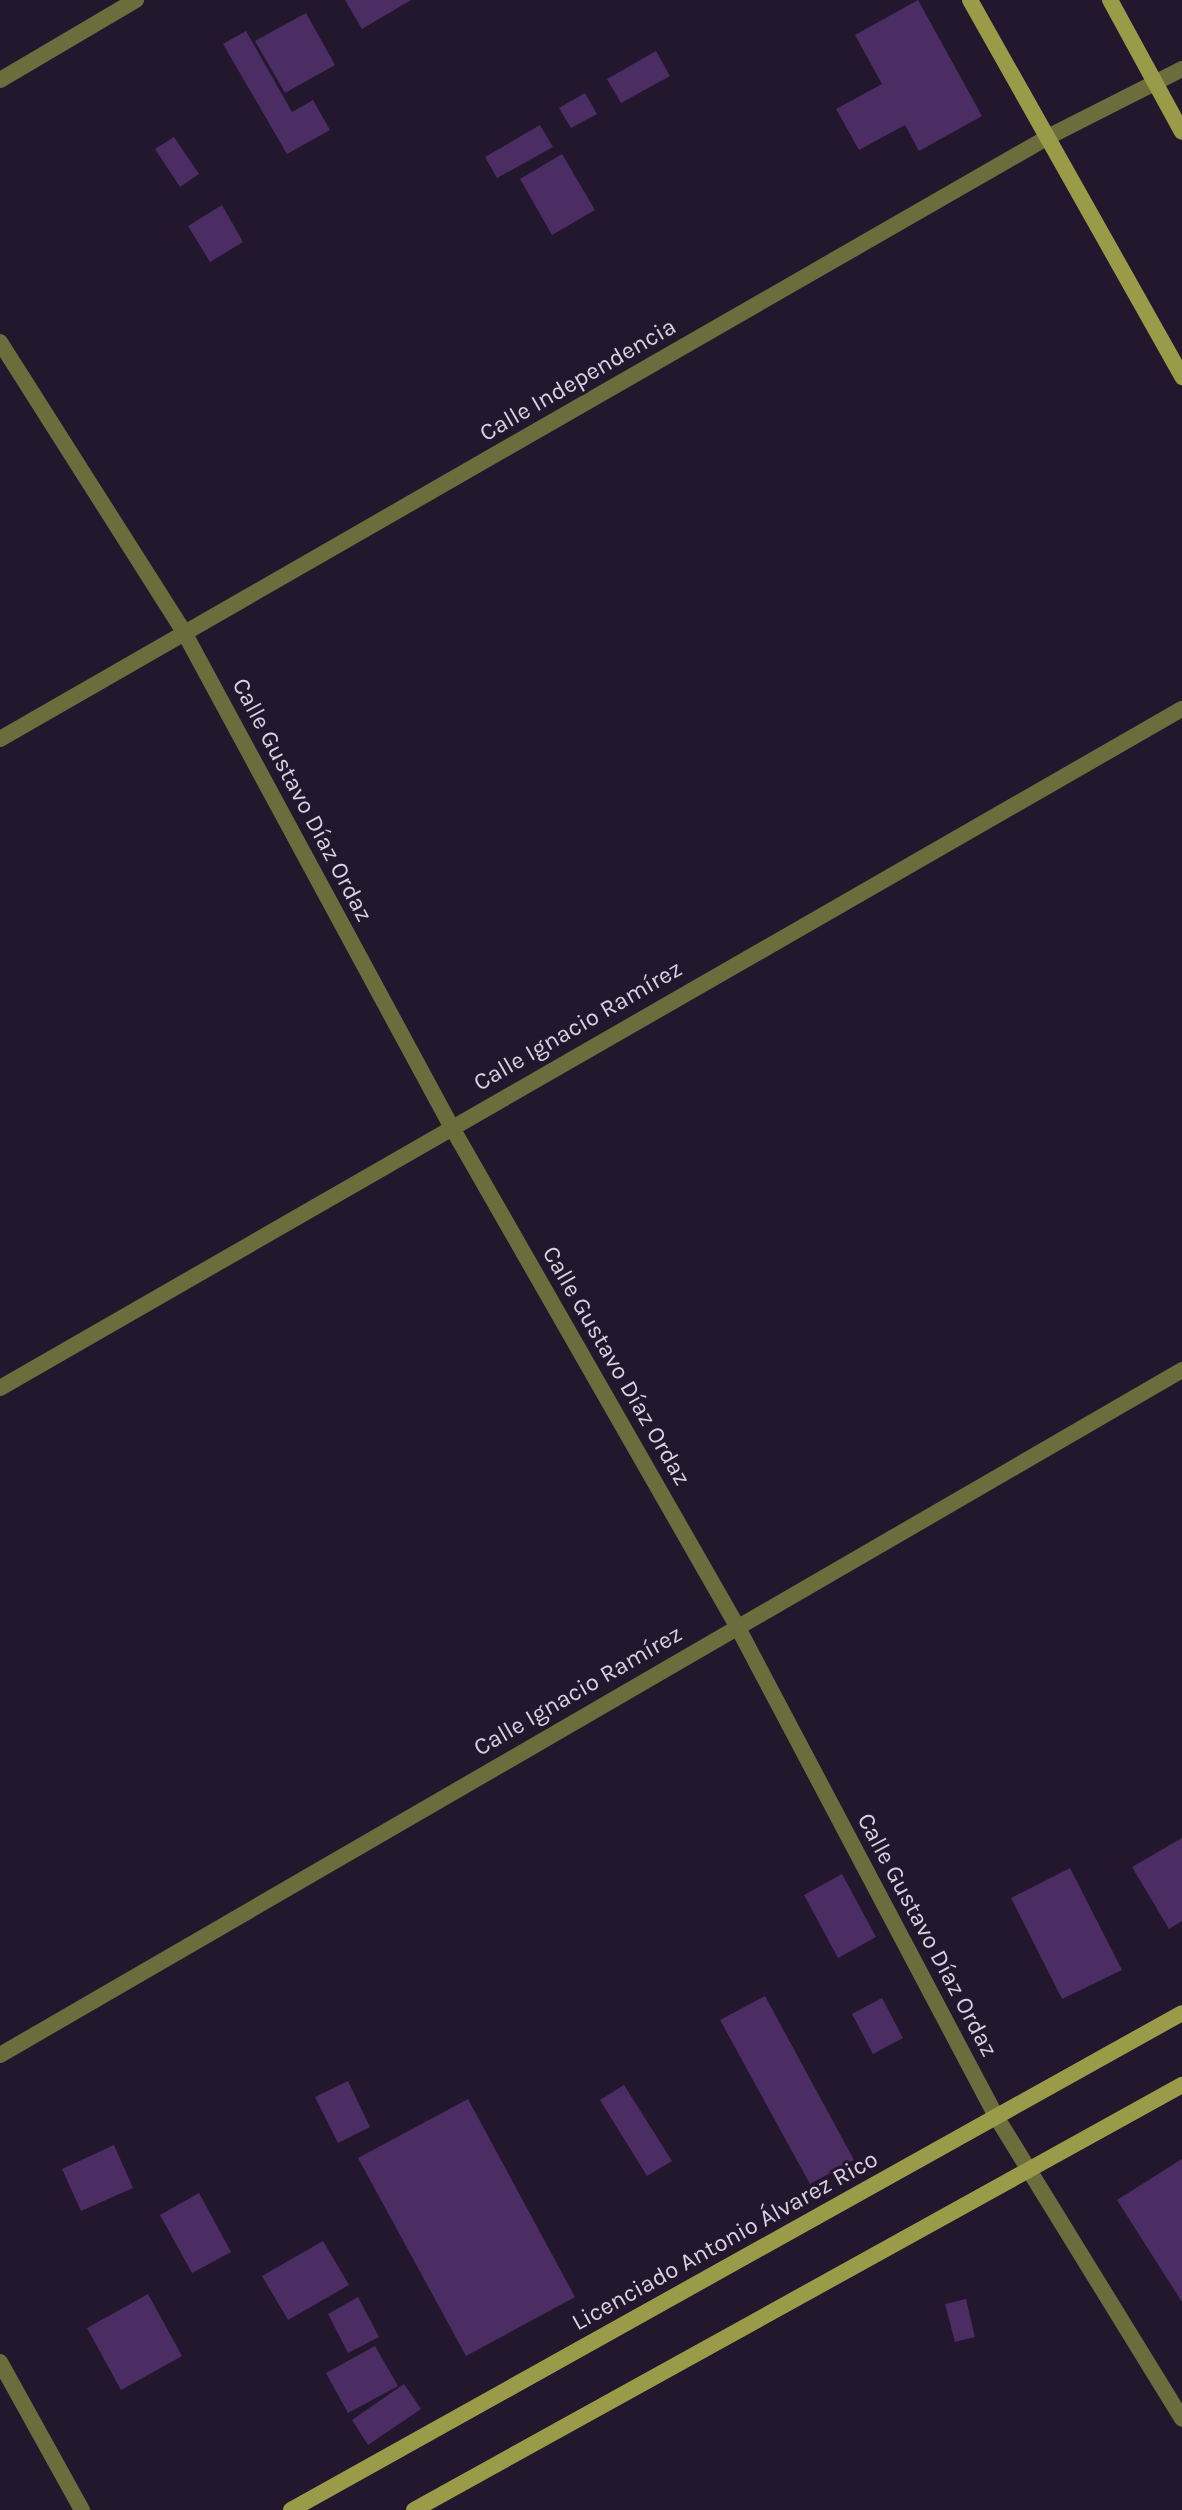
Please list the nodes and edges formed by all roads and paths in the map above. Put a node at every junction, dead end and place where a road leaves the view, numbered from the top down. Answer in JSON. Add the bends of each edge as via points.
{"nodes":[{"id":1,"x":136,"y":0,"type":"edge"},
{"id":2,"x":970,"y":0,"type":"edge"},
{"id":3,"x":1110,"y":0,"type":"edge"},
{"id":4,"x":1182,"y":69,"type":"edge"},
{"id":5,"x":0,"y":80,"type":"edge"},
{"id":6,"x":1155,"y":84,"type":"junction"},
{"id":7,"x":1182,"y":132,"type":"edge"},
{"id":8,"x":1048,"y":137,"type":"junction"},
{"id":9,"x":0,"y":342,"type":"edge"},
{"id":10,"x":1182,"y":377,"type":"edge"},
{"id":11,"x":185,"y":634,"type":"junction"},
{"id":12,"x":1182,"y":709,"type":"edge"},
{"id":13,"x":0,"y":739,"type":"edge"},
{"id":14,"x":451,"y":1126,"type":"junction"},
{"id":15,"x":1182,"y":1370,"type":"edge"},
{"id":16,"x":0,"y":1388,"type":"edge"},
{"id":17,"x":737,"y":1626,"type":"junction"},
{"id":18,"x":1182,"y":2013,"type":"edge"},
{"id":19,"x":0,"y":2055,"type":"edge"},
{"id":20,"x":1182,"y":2085,"type":"edge"},
{"id":21,"x":997,"y":2118,"type":"junction"},
{"id":22,"x":1028,"y":2170,"type":"junction"},
{"id":23,"x":0,"y":2362,"type":"edge"},
{"id":24,"x":1182,"y":2419,"type":"edge"},
{"id":25,"x":82,"y":2510,"type":"edge"},
{"id":26,"x":291,"y":2510,"type":"edge"},
{"id":27,"x":414,"y":2510,"type":"edge"}],
"edges":[{"from":1,"to":5,"type":"street"},
{"from":2,"to":8,"type":"main road"},
{"from":3,"to":6,"type":"main road"},
{"from":4,"to":6,"type":"street","name":"Calle Independencia"},
{"from":6,"to":7,"type":"main road"},
{"from":6,"to":8,"type":"street","name":"Calle Independencia"},
{"from":8,"to":10,"type":"main road"},
{"from":8,"to":11,"type":"street","name":"Calle Independencia"},
{"from":9,"to":11,"type":"street","name":"Calle Gustavo Díaz Ordaz"},
{"from":11,"to":13,"type":"street","name":"Calle Independencia"},
{"from":11,"to":14,"type":"street","name":"Calle Gustavo Díaz Ordaz"},
{"from":12,"to":14,"type":"street","name":"Calle Ignacio Ramírez"},
{"from":14,"to":16,"type":"street","name":"Calle Ignacio Ramírez"},
{"from":14,"to":17,"type":"street","name":"Calle Gustavo Díaz Ordaz"},
{"from":15,"to":17,"type":"street","name":"Calle Ignacio Ramírez"},
{"from":17,"to":19,"type":"street","name":"Calle Ignacio Ramírez"},
{"from":17,"to":21,"type":"street","name":"Calle Gustavo Díaz Ordaz"},
{"from":18,"to":21,"type":"main road","name":"Licenciado Antonio Álvarez Rico"},
{"from":20,"to":22,"type":"main road"},
{"from":21,"to":22,"type":"street","name":"Calle Gustavo Díaz Ordaz"},
{"from":21,"to":26,"type":"main road","name":"Licenciado Antonio Álvarez Rico"},
{"from":22,"to":24,"type":"street","name":"Calle Gustavo Díaz Ordaz"},
{"from":22,"to":27,"type":"main road"},
{"from":23,"to":25,"type":"street"}]}
